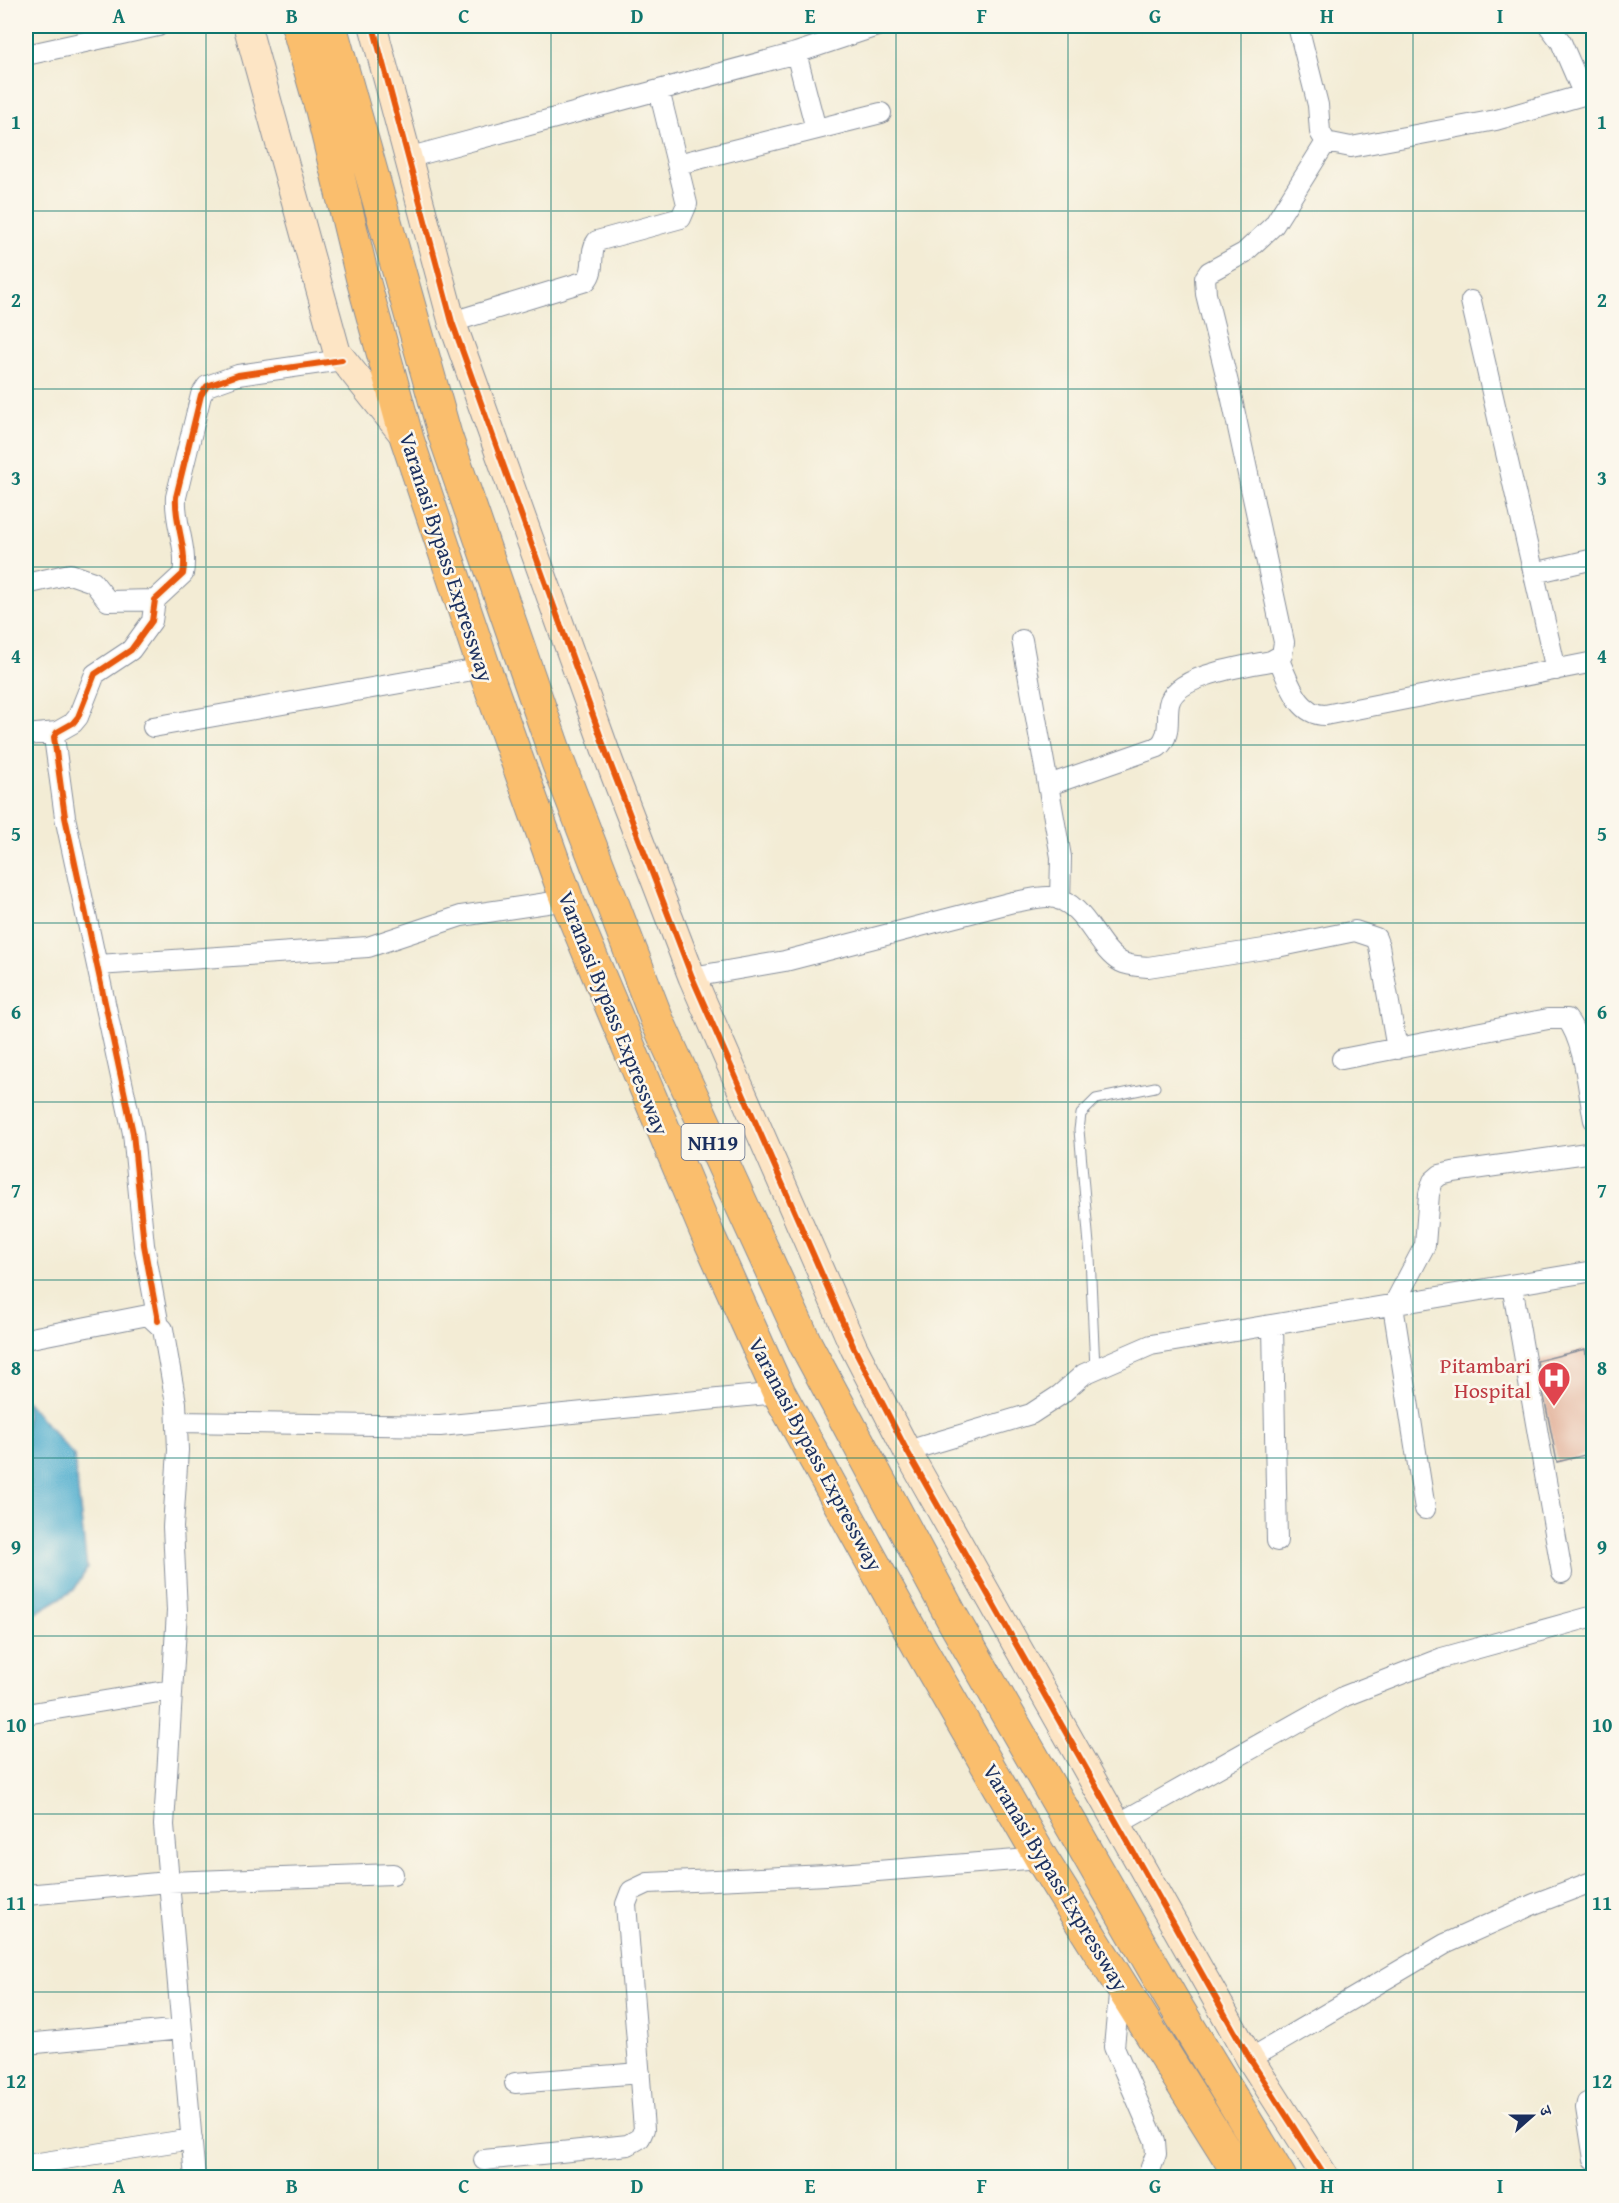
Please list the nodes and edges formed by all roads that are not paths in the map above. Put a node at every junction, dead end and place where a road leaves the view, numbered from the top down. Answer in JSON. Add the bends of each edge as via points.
{"nodes":[{"id":1,"x":158,"y":26,"type":"edge"},
{"id":2,"x":247,"y":26,"type":"edge"},
{"id":3,"x":298,"y":26,"type":"edge"},
{"id":4,"x":330,"y":26,"type":"edge"},
{"id":5,"x":373,"y":26,"type":"edge"},
{"id":6,"x":877,"y":26,"type":"edge"},
{"id":7,"x":1298,"y":26,"type":"edge"},
{"id":8,"x":1550,"y":26,"type":"edge"},
{"id":9,"x":796,"y":53,"type":"junction"},
{"id":10,"x":26,"y":55,"type":"edge"},
{"id":11,"x":659,"y":90,"type":"junction"},
{"id":12,"x":1588,"y":94,"type":"edge"},
{"id":13,"x":881,"y":113,"type":"dead end"},
{"id":14,"x":816,"y":129,"type":"junction"},
{"id":15,"x":1326,"y":142,"type":"junction"},
{"id":16,"x":407,"y":158,"type":"junction"},
{"id":17,"x":678,"y":164,"type":"junction"},
{"id":18,"x":1471,"y":301,"type":"dead end"},
{"id":19,"x":452,"y":322,"type":"junction"},
{"id":20,"x":342,"y":360,"type":"junction"},
{"id":21,"x":407,"y":439,"type":"junction"},
{"id":22,"x":1593,"y":559,"type":"edge"},
{"id":23,"x":1534,"y":573,"type":"junction"},
{"id":24,"x":26,"y":584,"type":"edge"},
{"id":25,"x":155,"y":600,"type":"junction"},
{"id":26,"x":1022,"y":640,"type":"dead end"},
{"id":27,"x":1278,"y":658,"type":"junction"},
{"id":28,"x":1593,"y":662,"type":"edge"},
{"id":29,"x":484,"y":668,"type":"junction"},
{"id":30,"x":1556,"y":670,"type":"junction"},
{"id":31,"x":153,"y":727,"type":"dead end"},
{"id":32,"x":57,"y":732,"type":"junction"},
{"id":33,"x":26,"y":735,"type":"edge"},
{"id":34,"x":1049,"y":785,"type":"junction"},
{"id":35,"x":567,"y":900,"type":"junction"},
{"id":36,"x":1060,"y":900,"type":"junction"},
{"id":37,"x":98,"y":965,"type":"junction"},
{"id":38,"x":692,"y":977,"type":"junction"},
{"id":39,"x":1397,"y":1049,"type":"junction"},
{"id":40,"x":1342,"y":1059,"type":"dead end"},
{"id":41,"x":1155,"y":1087,"type":"dead end"},
{"id":42,"x":1593,"y":1120,"type":"edge"},
{"id":43,"x":1593,"y":1152,"type":"edge"},
{"id":44,"x":1593,"y":1271,"type":"edge"},
{"id":45,"x":1512,"y":1285,"type":"junction"},
{"id":46,"x":1393,"y":1306,"type":"junction"},
{"id":47,"x":158,"y":1321,"type":"junction"},
{"id":48,"x":1273,"y":1326,"type":"junction"},
{"id":49,"x":26,"y":1339,"type":"edge"},
{"id":50,"x":1095,"y":1369,"type":"junction"},
{"id":51,"x":779,"y":1393,"type":"junction"},
{"id":52,"x":177,"y":1422,"type":"junction"},
{"id":53,"x":907,"y":1451,"type":"junction"},
{"id":54,"x":1425,"y":1509,"type":"dead end"},
{"id":55,"x":1278,"y":1541,"type":"dead end"},
{"id":56,"x":1562,"y":1573,"type":"dead end"},
{"id":57,"x":1593,"y":1616,"type":"edge"},
{"id":58,"x":171,"y":1690,"type":"junction"},
{"id":59,"x":26,"y":1714,"type":"edge"},
{"id":60,"x":1118,"y":1824,"type":"junction"},
{"id":61,"x":1041,"y":1858,"type":"junction"},
{"id":62,"x":393,"y":1874,"type":"dead end"},
{"id":63,"x":1593,"y":1881,"type":"edge"},
{"id":64,"x":168,"y":1882,"type":"junction"},
{"id":65,"x":26,"y":1895,"type":"edge"},
{"id":66,"x":1120,"y":1982,"type":"junction"},
{"id":67,"x":182,"y":2029,"type":"junction"},
{"id":68,"x":26,"y":2044,"type":"edge"},
{"id":69,"x":1250,"y":2059,"type":"junction"},
{"id":70,"x":640,"y":2073,"type":"junction"},
{"id":71,"x":515,"y":2083,"type":"dead end"},
{"id":72,"x":1593,"y":2100,"type":"edge"},
{"id":73,"x":192,"y":2139,"type":"junction"},
{"id":74,"x":1593,"y":2159,"type":"edge"},
{"id":75,"x":484,"y":2160,"type":"dead end"},
{"id":76,"x":26,"y":2165,"type":"edge"},
{"id":77,"x":195,"y":2178,"type":"edge"},
{"id":78,"x":1147,"y":2178,"type":"edge"},
{"id":79,"x":1242,"y":2178,"type":"edge"},
{"id":80,"x":1280,"y":2178,"type":"edge"},
{"id":81,"x":1326,"y":2178,"type":"edge"}],
"edges":[{"from":1,"to":10,"type":"street"},
{"from":2,"to":20,"type":"street"},
{"from":3,"to":21,"type":"highway","name":"Varanasi Bypass Expressway","number":"NH19"},
{"from":4,"to":80,"type":"highway","name":"Varanasi Bypass Expressway","number":"NH19","via":[[445,435],[558,762],[657,1020],[806,1345],[954,1621],[1171,1998]]},
{"from":5,"to":16,"type":"street"},
{"from":6,"to":9,"type":"street"},
{"from":7,"to":15,"type":"street","via":[[1318,105],[1320,132]]},
{"from":8,"to":12,"type":"street"},
{"from":9,"to":11,"type":"street"},
{"from":9,"to":14,"type":"street"},
{"from":11,"to":16,"type":"street"},
{"from":11,"to":17,"type":"street"},
{"from":12,"to":15,"type":"street","via":[[1496,120],[1351,147]]},
{"from":13,"to":14,"type":"street"},
{"from":14,"to":17,"type":"street"},
{"from":15,"to":27,"type":"street","via":[[1274,225],[1244,253],[1205,278],[1284,642]]},
{"from":16,"to":19,"type":"street"},
{"from":17,"to":19,"type":"street","via":[[687,204],[681,218],[597,241],[592,248],[591,275],[586,281]]},
{"from":18,"to":23,"type":"street"},
{"from":19,"to":38,"type":"street","via":[[610,763]]},
{"from":20,"to":21,"type":"street"},
{"from":20,"to":25,"type":"street","via":[[238,375],[207,386],[201,395],[176,497],[174,514],[183,552],[183,574]]},
{"from":21,"to":29,"type":"highway","name":"Varanasi Bypass Expressway","number":"NH19"},
{"from":22,"to":23,"type":"street"},
{"from":23,"to":30,"type":"street"},
{"from":24,"to":25,"type":"street","via":[[70,574],[93,582],[108,601]]},
{"from":25,"to":32,"type":"street","via":[[147,630],[131,650],[95,674],[78,717]]},
{"from":26,"to":34,"type":"street"},
{"from":27,"to":30,"type":"street","via":[[1299,701],[1313,715]]},
{"from":27,"to":34,"type":"street","via":[[1185,684],[1171,697],[1167,736],[1158,747]]},
{"from":28,"to":30,"type":"street"},
{"from":29,"to":31,"type":"street"},
{"from":29,"to":35,"type":"highway","name":"Varanasi Bypass Expressway","number":"NH19"},
{"from":32,"to":33,"type":"street"},
{"from":32,"to":37,"type":"street","via":[[54,737],[65,817]]},
{"from":34,"to":36,"type":"street","via":[[1061,857]]},
{"from":35,"to":37,"type":"street","via":[[461,916],[368,948]]},
{"from":35,"to":51,"type":"highway","name":"Varanasi Bypass Expressway","number":"NH19","via":[[627,1048]]},
{"from":36,"to":38,"type":"street","via":[[1048,897],[1013,902],[784,961]]},
{"from":36,"to":39,"type":"street","via":[[1088,923],[1119,961],[1134,966],[1253,951],[1355,931],[1371,935],[1379,946]]},
{"from":37,"to":47,"type":"street","via":[[134,1133],[144,1245]]},
{"from":38,"to":53,"type":"street","via":[[854,1348]]},
{"from":39,"to":40,"type":"street"},
{"from":39,"to":42,"type":"street","via":[[1548,1019],[1567,1019],[1578,1041]]},
{"from":41,"to":50,"type":"lane","via":[[1096,1098],[1081,1114]]},
{"from":43,"to":46,"type":"street","via":[[1440,1175],[1433,1181],[1429,1194],[1425,1245]]},
{"from":44,"to":45,"type":"street"},
{"from":45,"to":46,"type":"street"},
{"from":45,"to":56,"type":"street"},
{"from":46,"to":48,"type":"street"},
{"from":46,"to":54,"type":"street"},
{"from":47,"to":49,"type":"street","via":[[148,1315],[138,1316]]},
{"from":47,"to":52,"type":"street","via":[[164,1329]]},
{"from":48,"to":50,"type":"street","via":[[1151,1345]]},
{"from":48,"to":55,"type":"street"},
{"from":50,"to":53,"type":"street","via":[[1031,1414]]},
{"from":51,"to":52,"type":"street","via":[[440,1426]]},
{"from":51,"to":61,"type":"highway","name":"Varanasi Bypass Expressway","number":"NH19"},
{"from":52,"to":58,"type":"street","via":[[173,1527],[177,1611]]},
{"from":53,"to":60,"type":"street"},
{"from":57,"to":60,"type":"street","via":[[1442,1658],[1345,1696]]},
{"from":58,"to":59,"type":"street"},
{"from":58,"to":64,"type":"street","via":[[164,1825]]},
{"from":60,"to":69,"type":"street"},
{"from":61,"to":66,"type":"highway","name":"Varanasi Bypass Expressway","number":"NH19"},
{"from":61,"to":70,"type":"street","via":[[827,1875],[648,1883],[631,1891],[626,1904]]},
{"from":62,"to":64,"type":"street"},
{"from":63,"to":69,"type":"street","via":[[1445,1944]]},
{"from":64,"to":65,"type":"street"},
{"from":64,"to":67,"type":"street"},
{"from":66,"to":78,"type":"street","via":[[1114,2048],[1155,2141],[1156,2154]]},
{"from":66,"to":79,"type":"highway","name":"Varanasi Bypass Expressway","number":"NH19"},
{"from":67,"to":68,"type":"street"},
{"from":67,"to":73,"type":"street"},
{"from":69,"to":81,"type":"street"},
{"from":70,"to":71,"type":"street"},
{"from":70,"to":75,"type":"street","via":[[644,2129],[635,2142]]},
{"from":72,"to":74,"type":"street","via":[[1586,2108]]},
{"from":73,"to":76,"type":"street"},
{"from":73,"to":77,"type":"street"}]}
